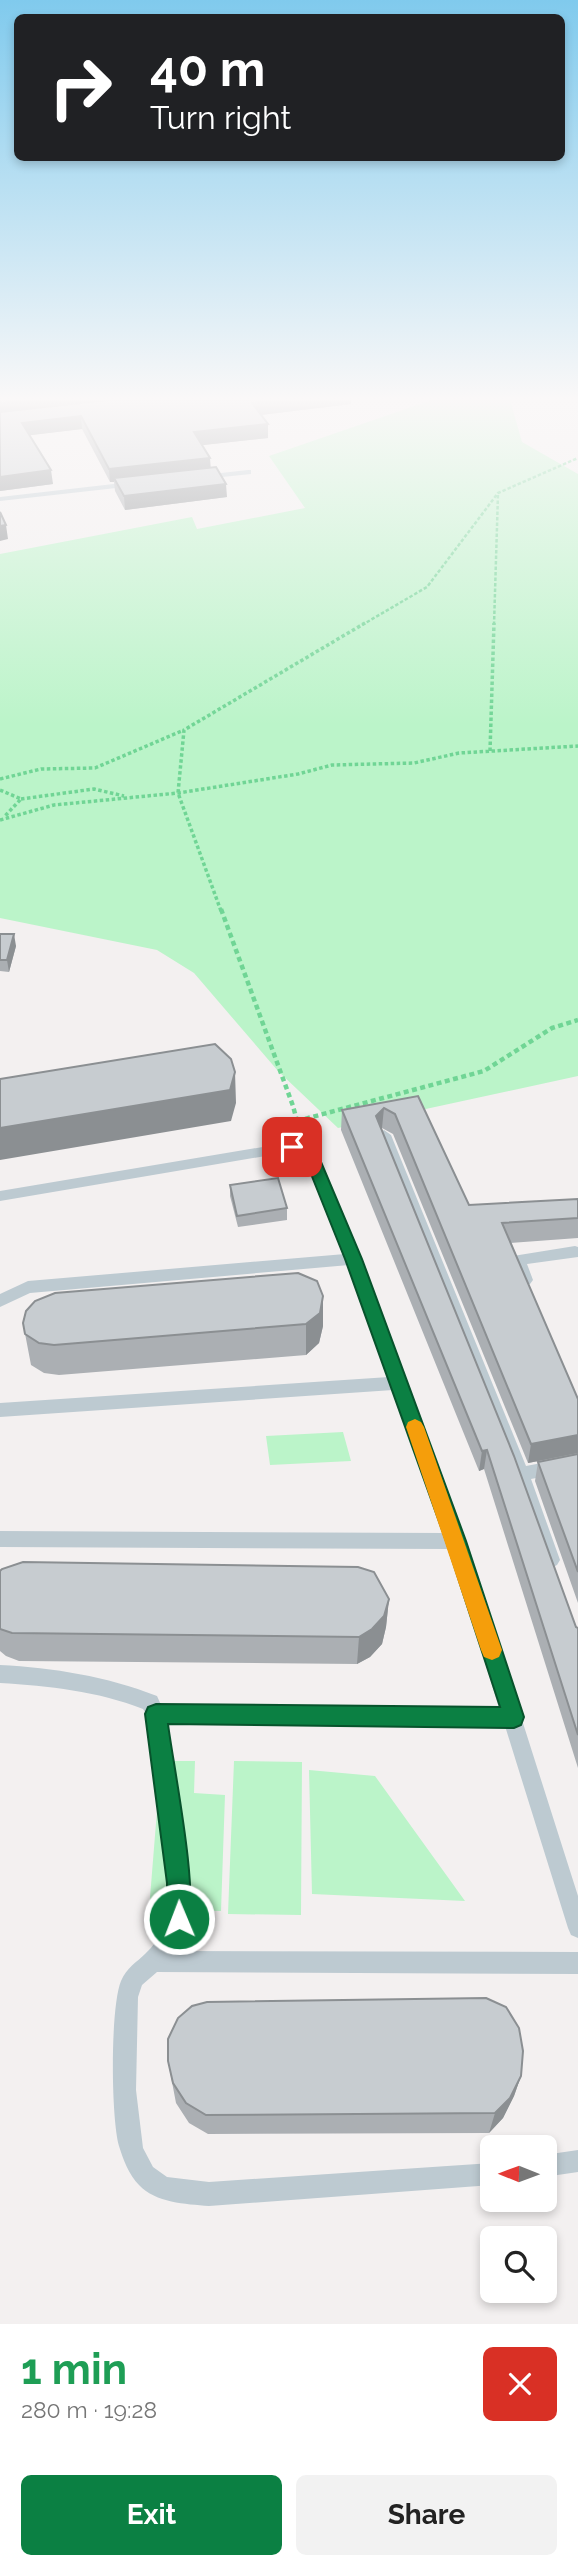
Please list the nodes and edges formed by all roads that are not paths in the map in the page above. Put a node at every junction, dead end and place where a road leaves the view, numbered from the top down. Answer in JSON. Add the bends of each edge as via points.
{"nodes":[{"id":1,"x":384,"y":1135,"type":"edge"},
{"id":2,"x":0,"y":1196,"type":"edge"},
{"id":3,"x":575,"y":1252,"type":"dead end"},
{"id":4,"x":354,"y":1259,"type":"junction"},
{"id":5,"x":530,"y":1291,"type":"edge"},
{"id":6,"x":0,"y":1301,"type":"edge"},
{"id":7,"x":399,"y":1383,"type":"junction"},
{"id":8,"x":0,"y":1410,"type":"edge"},
{"id":9,"x":578,"y":1463,"type":"edge"},
{"id":10,"x":522,"y":1474,"type":"junction"},
{"id":11,"x":0,"y":1539,"type":"edge"},
{"id":12,"x":456,"y":1541,"type":"junction"},
{"id":13,"x":556,"y":1574,"type":"edge"},
{"id":14,"x":0,"y":1674,"type":"edge"},
{"id":15,"x":156,"y":1714,"type":"junction"},
{"id":16,"x":514,"y":1717,"type":"junction"},
{"id":17,"x":578,"y":1928,"type":"edge"},
{"id":18,"x":154,"y":1961,"type":"junction"},
{"id":19,"x":578,"y":1963,"type":"edge"},
{"id":20,"x":578,"y":2161,"type":"edge"},
{"id":21,"x":557,"y":2164,"type":"edge"},
{"id":22,"x":480,"y":2175,"type":"edge"}],
"edges":[{"from":1,"to":10,"type":"lane"},
{"from":2,"to":4,"type":"lane","via":[[292,1147],[316,1166]]},
{"from":3,"to":5,"type":"lane","via":[[519,1260]]},
{"from":4,"to":6,"type":"lane","via":[[28,1287]]},
{"from":4,"to":7,"type":"lane"},
{"from":7,"to":8,"type":"lane"},
{"from":7,"to":12,"type":"lane"},
{"from":9,"to":10,"type":"lane"},
{"from":10,"to":13,"type":"lane"},
{"from":11,"to":12,"type":"lane"},
{"from":12,"to":16,"type":"lane"},
{"from":14,"to":15,"type":"lane","via":[[65,1678],[101,1686],[150,1702]]},
{"from":15,"to":16,"type":"lane"},
{"from":15,"to":18,"type":"lane","via":[[180,1906],[179,1919]]},
{"from":16,"to":17,"type":"lane"},
{"from":18,"to":19,"type":"lane"},
{"from":18,"to":22,"type":"lane","via":[[136,1973],[126,2006],[130,2144],[148,2178],[185,2193],[209,2194]]},
{"from":20,"to":21,"type":"lane"}]}
